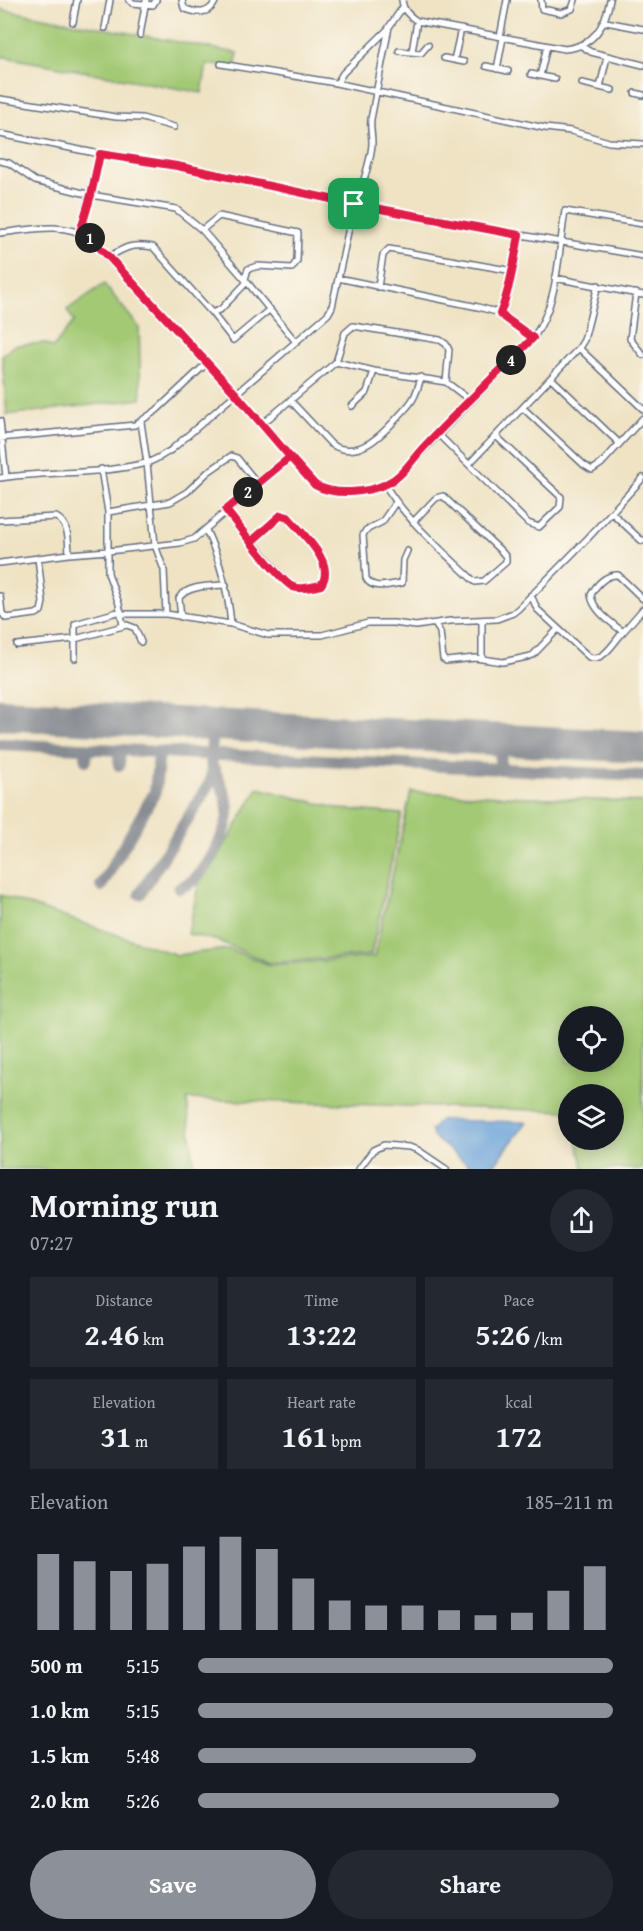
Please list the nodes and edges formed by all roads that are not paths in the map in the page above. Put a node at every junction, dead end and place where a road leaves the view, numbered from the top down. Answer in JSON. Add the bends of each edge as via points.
{"nodes":[{"id":1,"x":77,"y":0,"type":"edge"},
{"id":2,"x":110,"y":0,"type":"edge"},
{"id":3,"x":129,"y":0,"type":"edge"},
{"id":4,"x":156,"y":0,"type":"edge"},
{"id":5,"x":183,"y":0,"type":"edge"},
{"id":6,"x":216,"y":0,"type":"edge"},
{"id":7,"x":507,"y":0,"type":"edge"},
{"id":8,"x":541,"y":0,"type":"edge"},
{"id":9,"x":575,"y":0,"type":"edge"},
{"id":10,"x":610,"y":0,"type":"edge"},
{"id":11,"x":146,"y":1,"type":"edge"},
{"id":12,"x":401,"y":2,"type":"edge"},
{"id":13,"x":417,"y":21,"type":"junction"},
{"id":14,"x":74,"y":22,"type":"dead end"},
{"id":15,"x":606,"y":22,"type":"junction"},
{"id":16,"x":389,"y":27,"type":"junction"},
{"id":17,"x":105,"y":28,"type":"dead end"},
{"id":18,"x":461,"y":29,"type":"junction"},
{"id":19,"x":643,"y":29,"type":"edge"},
{"id":20,"x":141,"y":35,"type":"dead end"},
{"id":21,"x":502,"y":38,"type":"junction"},
{"id":22,"x":428,"y":45,"type":"dead end"},
{"id":23,"x":580,"y":45,"type":"junction"},
{"id":24,"x":547,"y":46,"type":"junction"},
{"id":25,"x":399,"y":51,"type":"dead end"},
{"id":26,"x":411,"y":52,"type":"junction"},
{"id":27,"x":607,"y":57,"type":"junction"},
{"id":28,"x":444,"y":58,"type":"dead end"},
{"id":29,"x":454,"y":60,"type":"junction"},
{"id":30,"x":464,"y":62,"type":"dead end"},
{"id":31,"x":220,"y":64,"type":"dead end"},
{"id":32,"x":643,"y":65,"type":"edge"},
{"id":33,"x":486,"y":66,"type":"dead end"},
{"id":34,"x":497,"y":69,"type":"junction"},
{"id":35,"x":508,"y":71,"type":"dead end"},
{"id":36,"x":531,"y":74,"type":"dead end"},
{"id":37,"x":540,"y":76,"type":"junction"},
{"id":38,"x":555,"y":79,"type":"dead end"},
{"id":39,"x":337,"y":83,"type":"junction"},
{"id":40,"x":582,"y":83,"type":"dead end"},
{"id":41,"x":600,"y":87,"type":"junction"},
{"id":42,"x":612,"y":90,"type":"dead end"},
{"id":43,"x":377,"y":93,"type":"junction"},
{"id":44,"x":634,"y":93,"type":"dead end"},
{"id":45,"x":643,"y":95,"type":"edge"},
{"id":46,"x":0,"y":99,"type":"edge"},
{"id":47,"x":174,"y":126,"type":"dead end"},
{"id":48,"x":0,"y":134,"type":"edge"},
{"id":49,"x":643,"y":144,"type":"edge"},
{"id":50,"x":100,"y":154,"type":"junction"},
{"id":51,"x":0,"y":161,"type":"edge"},
{"id":52,"x":91,"y":195,"type":"junction"},
{"id":53,"x":354,"y":204,"type":"junction"},
{"id":54,"x":643,"y":224,"type":"edge"},
{"id":55,"x":202,"y":230,"type":"junction"},
{"id":56,"x":80,"y":232,"type":"junction"},
{"id":57,"x":0,"y":233,"type":"edge"},
{"id":58,"x":519,"y":235,"type":"junction"},
{"id":59,"x":560,"y":241,"type":"junction"},
{"id":60,"x":643,"y":256,"type":"edge"},
{"id":61,"x":109,"y":257,"type":"junction"},
{"id":62,"x":513,"y":272,"type":"junction"},
{"id":63,"x":338,"y":278,"type":"junction"},
{"id":64,"x":555,"y":278,"type":"junction"},
{"id":65,"x":246,"y":280,"type":"junction"},
{"id":66,"x":598,"y":285,"type":"junction"},
{"id":67,"x":378,"y":287,"type":"junction"},
{"id":68,"x":636,"y":293,"type":"junction"},
{"id":69,"x":643,"y":295,"type":"edge"},
{"id":70,"x":270,"y":309,"type":"junction"},
{"id":71,"x":212,"y":313,"type":"junction"},
{"id":72,"x":500,"y":314,"type":"junction"},
{"id":73,"x":533,"y":338,"type":"junction"},
{"id":74,"x":296,"y":342,"type":"junction"},
{"id":75,"x":579,"y":348,"type":"junction"},
{"id":76,"x":643,"y":355,"type":"edge"},
{"id":77,"x":336,"y":362,"type":"junction"},
{"id":78,"x":207,"y":363,"type":"junction"},
{"id":79,"x":374,"y":371,"type":"junction"},
{"id":80,"x":421,"y":377,"type":"junction"},
{"id":81,"x":551,"y":378,"type":"junction"},
{"id":82,"x":446,"y":382,"type":"junction"},
{"id":83,"x":236,"y":394,"type":"junction"},
{"id":84,"x":290,"y":400,"type":"junction"},
{"id":85,"x":471,"y":401,"type":"junction"},
{"id":86,"x":352,"y":406,"type":"dead end"},
{"id":87,"x":523,"y":408,"type":"junction"},
{"id":88,"x":643,"y":409,"type":"edge"},
{"id":89,"x":643,"y":418,"type":"edge"},
{"id":90,"x":0,"y":421,"type":"edge"},
{"id":91,"x":141,"y":422,"type":"junction"},
{"id":92,"x":262,"y":424,"type":"junction"},
{"id":93,"x":438,"y":434,"type":"junction"},
{"id":94,"x":496,"y":436,"type":"junction"},
{"id":95,"x":0,"y":438,"type":"edge"},
{"id":96,"x":619,"y":443,"type":"junction"},
{"id":97,"x":290,"y":457,"type":"junction"},
{"id":98,"x":147,"y":463,"type":"junction"},
{"id":99,"x":470,"y":463,"type":"junction"},
{"id":100,"x":101,"y":469,"type":"junction"},
{"id":101,"x":3,"y":477,"type":"edge"},
{"id":102,"x":643,"y":478,"type":"edge"},
{"id":103,"x":258,"y":484,"type":"junction"},
{"id":104,"x":385,"y":485,"type":"junction"},
{"id":105,"x":396,"y":502,"type":"junction"},
{"id":106,"x":152,"y":506,"type":"junction"},
{"id":107,"x":226,"y":510,"type":"junction"},
{"id":108,"x":108,"y":512,"type":"junction"},
{"id":109,"x":612,"y":513,"type":"junction"},
{"id":110,"x":0,"y":520,"type":"edge"},
{"id":111,"x":413,"y":522,"type":"junction"},
{"id":112,"x":206,"y":530,"type":"junction"},
{"id":113,"x":643,"y":541,"type":"edge"},
{"id":114,"x":251,"y":542,"type":"junction"},
{"id":115,"x":155,"y":545,"type":"junction"},
{"id":116,"x":108,"y":551,"type":"junction"},
{"id":117,"x":407,"y":551,"type":"dead end"},
{"id":118,"x":69,"y":554,"type":"junction"},
{"id":119,"x":38,"y":558,"type":"junction"},
{"id":120,"x":0,"y":563,"type":"edge"},
{"id":121,"x":226,"y":585,"type":"junction"},
{"id":122,"x":531,"y":595,"type":"junction"},
{"id":123,"x":0,"y":596,"type":"edge"},
{"id":124,"x":643,"y":599,"type":"edge"},
{"id":125,"x":643,"y":609,"type":"edge"},
{"id":126,"x":121,"y":612,"type":"junction"},
{"id":127,"x":166,"y":614,"type":"junction"},
{"id":128,"x":181,"y":616,"type":"junction"},
{"id":129,"x":482,"y":620,"type":"junction"},
{"id":130,"x":231,"y":624,"type":"junction"},
{"id":131,"x":435,"y":624,"type":"junction"},
{"id":132,"x":123,"y":625,"type":"junction"},
{"id":133,"x":558,"y":629,"type":"junction"},
{"id":134,"x":623,"y":632,"type":"junction"},
{"id":135,"x":75,"y":639,"type":"junction"},
{"id":136,"x":141,"y":642,"type":"dead end"},
{"id":137,"x":17,"y":645,"type":"dead end"},
{"id":138,"x":75,"y":658,"type":"dead end"},
{"id":139,"x":482,"y":659,"type":"junction"},
{"id":140,"x":359,"y":1169,"type":"edge"},
{"id":141,"x":446,"y":1169,"type":"edge"}],
"edges":[{"from":1,"to":14,"type":"street"},
{"from":2,"to":17,"type":"street"},
{"from":3,"to":11,"type":"street"},
{"from":4,"to":11,"type":"street","via":[[153,5]]},
{"from":5,"to":6,"type":"street","via":[[184,8],[201,13],[212,8]]},
{"from":7,"to":21,"type":"street"},
{"from":8,"to":9,"type":"street","via":[[542,9],[561,13],[572,9]]},
{"from":10,"to":15,"type":"street"},
{"from":11,"to":20,"type":"street"},
{"from":12,"to":13,"type":"street"},
{"from":12,"to":16,"type":"street"},
{"from":13,"to":18,"type":"street"},
{"from":13,"to":26,"type":"street"},
{"from":15,"to":19,"type":"street"},
{"from":15,"to":23,"type":"street"},
{"from":16,"to":39,"type":"street"},
{"from":16,"to":43,"type":"street"},
{"from":18,"to":21,"type":"street"},
{"from":18,"to":29,"type":"street"},
{"from":21,"to":24,"type":"street"},
{"from":21,"to":34,"type":"street"},
{"from":22,"to":26,"type":"street","via":[[421,53]]},
{"from":23,"to":24,"type":"street","via":[[565,49]]},
{"from":23,"to":27,"type":"street"},
{"from":24,"to":37,"type":"street"},
{"from":25,"to":26,"type":"street"},
{"from":27,"to":32,"type":"street"},
{"from":27,"to":41,"type":"street"},
{"from":28,"to":29,"type":"street"},
{"from":29,"to":30,"type":"street"},
{"from":31,"to":39,"type":"street"},
{"from":33,"to":34,"type":"street"},
{"from":34,"to":35,"type":"street"},
{"from":36,"to":37,"type":"street"},
{"from":37,"to":38,"type":"street"},
{"from":39,"to":43,"type":"street"},
{"from":40,"to":41,"type":"street"},
{"from":41,"to":42,"type":"street"},
{"from":43,"to":49,"type":"street","via":[[609,142]]},
{"from":43,"to":53,"type":"street","via":[[369,163]]},
{"from":44,"to":45,"type":"street"},
{"from":46,"to":47,"type":"street"},
{"from":48,"to":50,"type":"street"},
{"from":50,"to":52,"type":"street"},
{"from":50,"to":53,"type":"street","via":[[177,166]]},
{"from":51,"to":52,"type":"street","via":[[35,181]]},
{"from":52,"to":55,"type":"street","via":[[176,209]]},
{"from":52,"to":56,"type":"street"},
{"from":53,"to":58,"type":"street"},
{"from":53,"to":63,"type":"street"},
{"from":54,"to":59,"type":"street","via":[[565,211]]},
{"from":55,"to":65,"type":"street"},
{"from":55,"to":65,"type":"street","via":[[219,216],[298,233],[297,261],[292,268],[252,267]]},
{"from":56,"to":57,"type":"street","via":[[49,229]]},
{"from":56,"to":61,"type":"street"},
{"from":58,"to":59,"type":"street"},
{"from":58,"to":62,"type":"street"},
{"from":59,"to":60,"type":"street"},
{"from":59,"to":64,"type":"street"},
{"from":61,"to":71,"type":"street","via":[[128,246],[153,247]]},
{"from":61,"to":78,"type":"street"},
{"from":62,"to":67,"type":"street","via":[[389,249],[383,255]]},
{"from":62,"to":72,"type":"street"},
{"from":63,"to":67,"type":"street"},
{"from":63,"to":74,"type":"street","via":[[328,314]]},
{"from":64,"to":66,"type":"street"},
{"from":64,"to":73,"type":"street","via":[[549,309]]},
{"from":65,"to":70,"type":"street"},
{"from":65,"to":71,"type":"street","via":[[221,309]]},
{"from":66,"to":68,"type":"street"},
{"from":66,"to":75,"type":"street"},
{"from":67,"to":72,"type":"street"},
{"from":68,"to":69,"type":"street"},
{"from":68,"to":76,"type":"street","via":[[630,339]]},
{"from":70,"to":71,"type":"street","via":[[233,340]]},
{"from":70,"to":74,"type":"street"},
{"from":72,"to":73,"type":"street"},
{"from":73,"to":85,"type":"street"},
{"from":74,"to":83,"type":"street"},
{"from":75,"to":81,"type":"street"},
{"from":75,"to":88,"type":"street"},
{"from":77,"to":79,"type":"street"},
{"from":77,"to":82,"type":"street","via":[[345,333],[353,326],[431,338],[446,344],[449,350]]},
{"from":77,"to":84,"type":"street"},
{"from":78,"to":83,"type":"street"},
{"from":78,"to":91,"type":"street"},
{"from":79,"to":80,"type":"street"},
{"from":79,"to":86,"type":"street","via":[[367,392]]},
{"from":80,"to":82,"type":"street"},
{"from":80,"to":84,"type":"street","via":[[411,402],[378,439],[350,449],[331,444]]},
{"from":81,"to":87,"type":"street"},
{"from":81,"to":96,"type":"street"},
{"from":82,"to":85,"type":"street"},
{"from":83,"to":92,"type":"street"},
{"from":83,"to":98,"type":"street","via":[[171,450]]},
{"from":84,"to":92,"type":"street"},
{"from":85,"to":93,"type":"street"},
{"from":87,"to":94,"type":"street"},
{"from":87,"to":96,"type":"street","via":[[588,469],[597,467]]},
{"from":89,"to":96,"type":"street"},
{"from":90,"to":95,"type":"street"},
{"from":91,"to":95,"type":"street","via":[[130,427]]},
{"from":91,"to":98,"type":"street"},
{"from":92,"to":97,"type":"street"},
{"from":93,"to":99,"type":"street"},
{"from":93,"to":104,"type":"street","via":[[405,470]]},
{"from":94,"to":99,"type":"street"},
{"from":94,"to":99,"type":"street","via":[[561,497],[560,507],[539,527],[533,526]]},
{"from":95,"to":101,"type":"street"},
{"from":97,"to":103,"type":"street"},
{"from":97,"to":104,"type":"street","via":[[320,488],[367,490]]},
{"from":98,"to":100,"type":"street"},
{"from":98,"to":106,"type":"street"},
{"from":100,"to":101,"type":"street"},
{"from":100,"to":108,"type":"street"},
{"from":102,"to":109,"type":"street"},
{"from":103,"to":106,"type":"street","via":[[231,456],[183,495]]},
{"from":103,"to":107,"type":"street"},
{"from":104,"to":105,"type":"street"},
{"from":105,"to":111,"type":"street"},
{"from":105,"to":117,"type":"street","via":[[382,522],[363,535],[369,584],[402,583],[402,560]]},
{"from":106,"to":108,"type":"street"},
{"from":106,"to":115,"type":"street"},
{"from":107,"to":112,"type":"street"},
{"from":107,"to":114,"type":"street"},
{"from":108,"to":116,"type":"street"},
{"from":109,"to":113,"type":"street"},
{"from":109,"to":122,"type":"street"},
{"from":110,"to":118,"type":"street","via":[[60,518],[67,529]]},
{"from":111,"to":111,"type":"street","via":[[475,582],[484,581],[506,562],[502,552],[443,496],[436,498]]},
{"from":112,"to":115,"type":"street","via":[[189,541]]},
{"from":112,"to":121,"type":"street"},
{"from":114,"to":114,"type":"street","via":[[291,586],[318,586],[323,582],[320,555],[286,516],[281,515]]},
{"from":115,"to":116,"type":"street"},
{"from":115,"to":127,"type":"street","via":[[164,570]]},
{"from":116,"to":118,"type":"street"},
{"from":116,"to":126,"type":"street","via":[[108,573]]},
{"from":118,"to":119,"type":"street"},
{"from":119,"to":120,"type":"street"},
{"from":119,"to":123,"type":"street","via":[[43,602],[40,611],[6,618]]},
{"from":121,"to":128,"type":"street","via":[[183,593],[179,598]]},
{"from":121,"to":130,"type":"street"},
{"from":122,"to":129,"type":"street","via":[[513,613]]},
{"from":122,"to":133,"type":"street","via":[[537,609]]},
{"from":124,"to":134,"type":"street","via":[[618,575],[607,577],[593,591],[591,599],[598,610]]},
{"from":125,"to":134,"type":"street"},
{"from":126,"to":127,"type":"street"},
{"from":126,"to":132,"type":"street"},
{"from":126,"to":135,"type":"street","via":[[78,622]]},
{"from":127,"to":128,"type":"street"},
{"from":128,"to":130,"type":"street"},
{"from":129,"to":131,"type":"street"},
{"from":129,"to":139,"type":"street"},
{"from":130,"to":131,"type":"street","via":[[264,634],[299,635],[368,623]]},
{"from":131,"to":139,"type":"street","via":[[445,661]]},
{"from":132,"to":135,"type":"street"},
{"from":132,"to":136,"type":"street","via":[[135,628]]},
{"from":133,"to":134,"type":"street","via":[[594,659]]},
{"from":133,"to":139,"type":"street","via":[[533,655],[499,662]]},
{"from":135,"to":137,"type":"street"},
{"from":135,"to":138,"type":"street"},
{"from":140,"to":141,"type":"street","via":[[373,1150],[384,1145],[418,1150]]}]}
